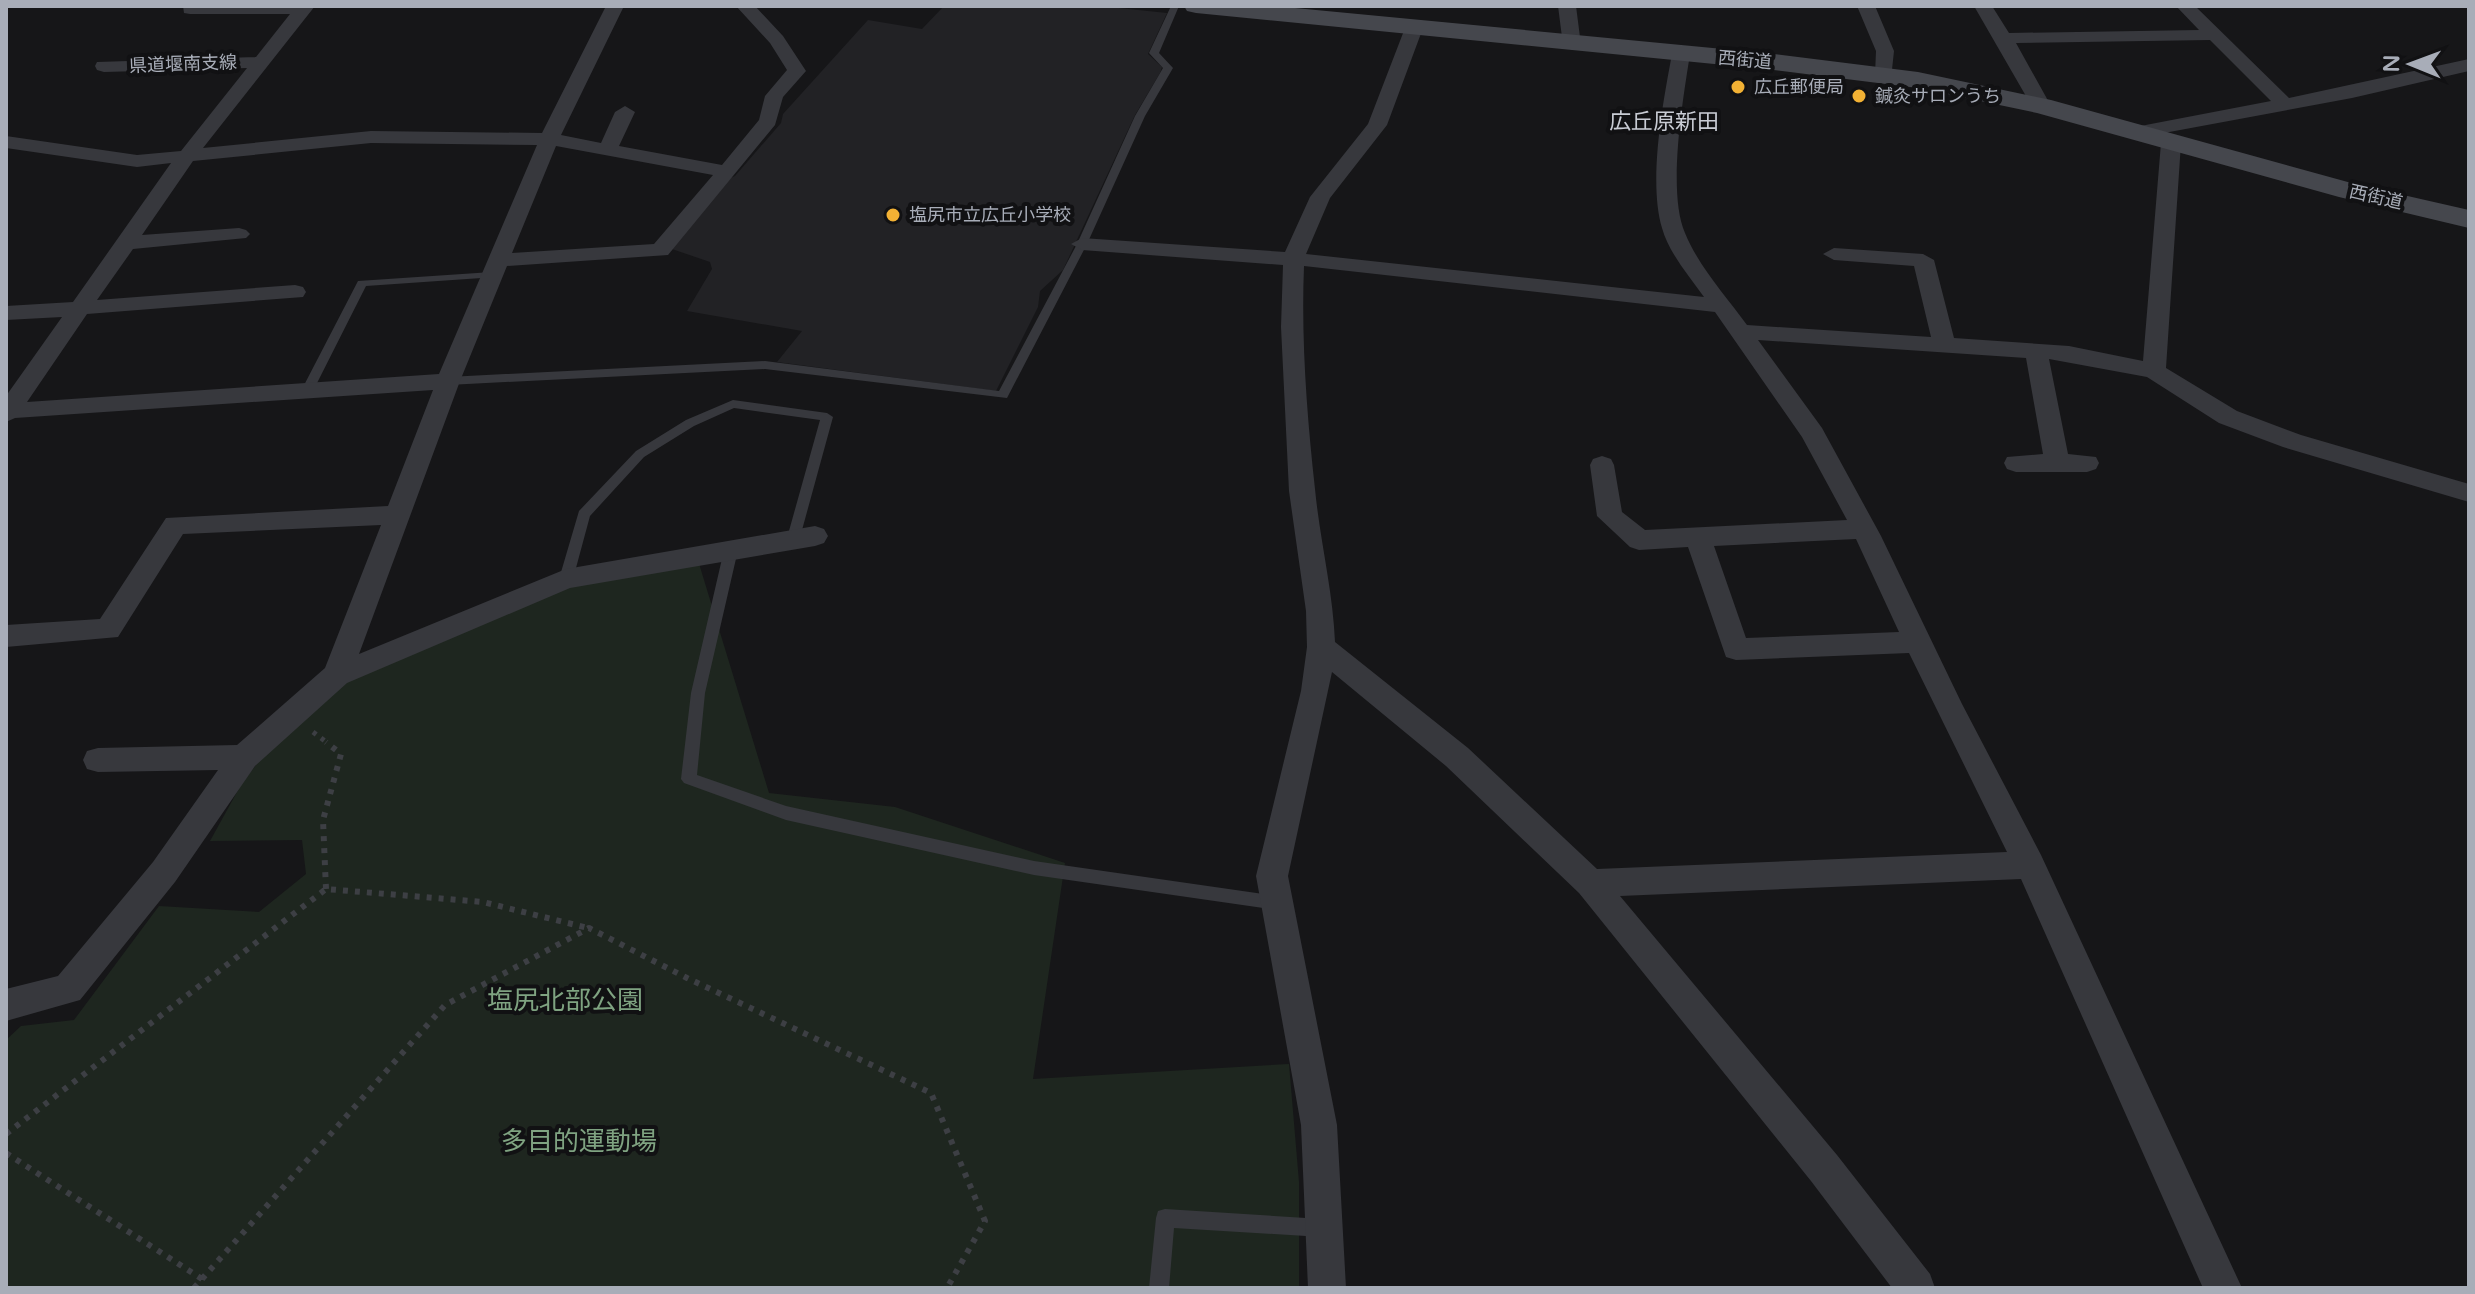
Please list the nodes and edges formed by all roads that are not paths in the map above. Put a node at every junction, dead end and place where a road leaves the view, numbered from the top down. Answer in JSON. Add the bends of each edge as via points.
{"nodes":[{"id":1,"x":194,"y":6,"type":"edge"},
{"id":2,"x":615,"y":6,"type":"edge"},
{"id":3,"x":745,"y":6,"type":"edge"},
{"id":4,"x":1175,"y":6,"type":"edge"},
{"id":5,"x":1196,"y":6,"type":"edge"},
{"id":6,"x":1567,"y":6,"type":"edge"},
{"id":7,"x":1866,"y":6,"type":"edge"},
{"id":8,"x":1983,"y":6,"type":"edge"},
{"id":9,"x":2185,"y":6,"type":"edge"},
{"id":10,"x":305,"y":8,"type":"edge"},
{"id":11,"x":1414,"y":28,"type":"junction"},
{"id":12,"x":2215,"y":35,"type":"junction"},
{"id":13,"x":2004,"y":38,"type":"junction"},
{"id":14,"x":1572,"y":45,"type":"junction"},
{"id":15,"x":1681,"y":54,"type":"junction"},
{"id":16,"x":262,"y":62,"type":"junction"},
{"id":17,"x":2469,"y":65,"type":"edge"},
{"id":18,"x":104,"y":66,"type":"dead end"},
{"id":19,"x":1884,"y":75,"type":"junction"},
{"id":20,"x":2283,"y":103,"type":"junction"},
{"id":21,"x":2041,"y":106,"type":"junction"},
{"id":22,"x":625,"y":112,"type":"dead end"},
{"id":23,"x":2137,"y":132,"type":"junction"},
{"id":24,"x":549,"y":139,"type":"junction"},
{"id":25,"x":6,"y":142,"type":"edge"},
{"id":26,"x":2171,"y":143,"type":"junction"},
{"id":27,"x":607,"y":150,"type":"junction"},
{"id":28,"x":186,"y":157,"type":"junction"},
{"id":29,"x":727,"y":172,"type":"junction"},
{"id":30,"x":2469,"y":219,"type":"edge"},
{"id":31,"x":239,"y":234,"type":"dead end"},
{"id":32,"x":126,"y":243,"type":"junction"},
{"id":33,"x":1082,"y":244,"type":"junction"},
{"id":34,"x":1834,"y":254,"type":"dead end"},
{"id":35,"x":1295,"y":259,"type":"junction"},
{"id":36,"x":496,"y":268,"type":"junction"},
{"id":37,"x":295,"y":292,"type":"dead end"},
{"id":38,"x":1723,"y":306,"type":"junction"},
{"id":39,"x":80,"y":308,"type":"junction"},
{"id":40,"x":6,"y":313,"type":"edge"},
{"id":41,"x":1743,"y":332,"type":"junction"},
{"id":42,"x":1944,"y":345,"type":"junction"},
{"id":43,"x":2036,"y":351,"type":"junction"},
{"id":44,"x":2154,"y":371,"type":"junction"},
{"id":45,"x":448,"y":381,"type":"junction"},
{"id":46,"x":307,"y":391,"type":"junction"},
{"id":47,"x":7,"y":412,"type":"edge"},
{"id":48,"x":2016,"y":463,"type":"dead end"},
{"id":49,"x":2057,"y":463,"type":"junction"},
{"id":50,"x":2087,"y":463,"type":"dead end"},
{"id":51,"x":1602,"y":465,"type":"dead end"},
{"id":52,"x":2469,"y":493,"type":"edge"},
{"id":53,"x":398,"y":515,"type":"junction"},
{"id":54,"x":1864,"y":529,"type":"junction"},
{"id":55,"x":804,"y":537,"type":"joint"},
{"id":56,"x":1698,"y":537,"type":"junction"},
{"id":57,"x":731,"y":550,"type":"junction"},
{"id":58,"x":566,"y":579,"type":"junction"},
{"id":59,"x":6,"y":636,"type":"edge"},
{"id":60,"x":1918,"y":642,"type":"junction"},
{"id":61,"x":1321,"y":647,"type":"junction"},
{"id":62,"x":337,"y":675,"type":"junction"},
{"id":63,"x":244,"y":757,"type":"junction"},
{"id":64,"x":98,"y":760,"type":"dead end"},
{"id":65,"x":2030,"y":865,"type":"junction"},
{"id":66,"x":1590,"y":883,"type":"junction"},
{"id":67,"x":1277,"y":903,"type":"junction"},
{"id":68,"x":6,"y":1005,"type":"edge"},
{"id":69,"x":1324,"y":1228,"type":"junction"},
{"id":70,"x":1159,"y":1288,"type":"edge"},
{"id":71,"x":1327,"y":1288,"type":"edge"},
{"id":72,"x":1916,"y":1288,"type":"edge"},
{"id":73,"x":2223,"y":1288,"type":"edge"}],
"edges":[{"from":1,"to":10,"type":"street","via":[[190,9]]},
{"from":2,"to":24,"type":"street"},
{"from":3,"to":29,"type":"street","via":[[797,71],[774,96],[768,121]]},
{"from":4,"to":33,"type":"lane","via":[[1154,53],[1168,68],[1140,116]]},
{"from":5,"to":11,"type":"main road","name":"西街道"},
{"from":6,"to":14,"type":"street"},
{"from":7,"to":19,"type":"street","via":[[1885,51]]},
{"from":8,"to":13,"type":"street"},
{"from":9,"to":12,"type":"street"},
{"from":10,"to":16,"type":"street"},
{"from":11,"to":14,"type":"main road","name":"西街道"},
{"from":11,"to":35,"type":"street","via":[[1377,125],[1320,197]]},
{"from":12,"to":13,"type":"street"},
{"from":12,"to":20,"type":"street"},
{"from":13,"to":21,"type":"street"},
{"from":14,"to":15,"type":"main road","name":"西街道"},
{"from":15,"to":19,"type":"main road","name":"西街道"},
{"from":15,"to":38,"type":"street","via":[[1670,160],[1671,225],[1686,256]]},
{"from":16,"to":18,"type":"street","name":"県道堰南支線"},
{"from":16,"to":28,"type":"street"},
{"from":17,"to":20,"type":"street"},
{"from":19,"to":21,"type":"main road","name":"西街道"},
{"from":20,"to":23,"type":"street"},
{"from":21,"to":23,"type":"main road","name":"西街道"},
{"from":22,"to":27,"type":"street"},
{"from":23,"to":26,"type":"main road","name":"西街道"},
{"from":24,"to":27,"type":"street"},
{"from":24,"to":28,"type":"street","via":[[371,137]]},
{"from":24,"to":36,"type":"street"},
{"from":25,"to":28,"type":"street","via":[[137,161]]},
{"from":26,"to":30,"type":"main road","name":"西街道"},
{"from":26,"to":44,"type":"street"},
{"from":27,"to":29,"type":"street"},
{"from":28,"to":32,"type":"street"},
{"from":29,"to":36,"type":"street","via":[[660,250]]},
{"from":31,"to":32,"type":"street"},
{"from":32,"to":39,"type":"street"},
{"from":33,"to":35,"type":"street"},
{"from":33,"to":45,"type":"lane","via":[[1003,395],[765,365]]},
{"from":34,"to":42,"type":"street","via":[[1923,260]]},
{"from":35,"to":38,"type":"street"},
{"from":35,"to":61,"type":"street","via":[[1292,327],[1302,491]]},
{"from":36,"to":45,"type":"street"},
{"from":36,"to":46,"type":"lane","via":[[362,283]]},
{"from":37,"to":39,"type":"street"},
{"from":38,"to":41,"type":"street"},
{"from":39,"to":40,"type":"street"},
{"from":39,"to":47,"type":"street"},
{"from":41,"to":42,"type":"street"},
{"from":41,"to":54,"type":"street","via":[[1813,434]]},
{"from":42,"to":43,"type":"street"},
{"from":43,"to":44,"type":"street"},
{"from":43,"to":49,"type":"street"},
{"from":44,"to":52,"type":"street","via":[[2228,417]]},
{"from":45,"to":46,"type":"street"},
{"from":45,"to":53,"type":"street"},
{"from":46,"to":47,"type":"street"},
{"from":48,"to":49,"type":"street"},
{"from":49,"to":50,"type":"street"},
{"from":51,"to":56,"type":"street","via":[[1610,516],[1639,540]]},
{"from":53,"to":59,"type":"street","via":[[175,525],[108,629]]},
{"from":53,"to":62,"type":"street"},
{"from":54,"to":56,"type":"street"},
{"from":54,"to":60,"type":"street"},
{"from":55,"to":57,"type":"street"},
{"from":55,"to":58,"type":"lane","via":[[827,417],[733,404],[640,454],[584,514]]},
{"from":56,"to":60,"type":"street","via":[[1736,649]]},
{"from":57,"to":58,"type":"street"},
{"from":57,"to":67,"type":"lane","via":[[698,693],[689,779],[786,813],[1034,868]]},
{"from":58,"to":62,"type":"street"},
{"from":60,"to":65,"type":"street"},
{"from":61,"to":66,"type":"street","via":[[1457,757]]},
{"from":61,"to":67,"type":"street","via":[[1272,876]]},
{"from":62,"to":63,"type":"street"},
{"from":63,"to":64,"type":"street"},
{"from":63,"to":68,"type":"street","via":[[164,872],[68,989]]},
{"from":65,"to":66,"type":"street"},
{"from":65,"to":73,"type":"street"},
{"from":66,"to":72,"type":"street"},
{"from":67,"to":69,"type":"street","via":[[1319,1125]]},
{"from":69,"to":70,"type":"lane","via":[[1165,1218]]},
{"from":69,"to":71,"type":"street"}]}
